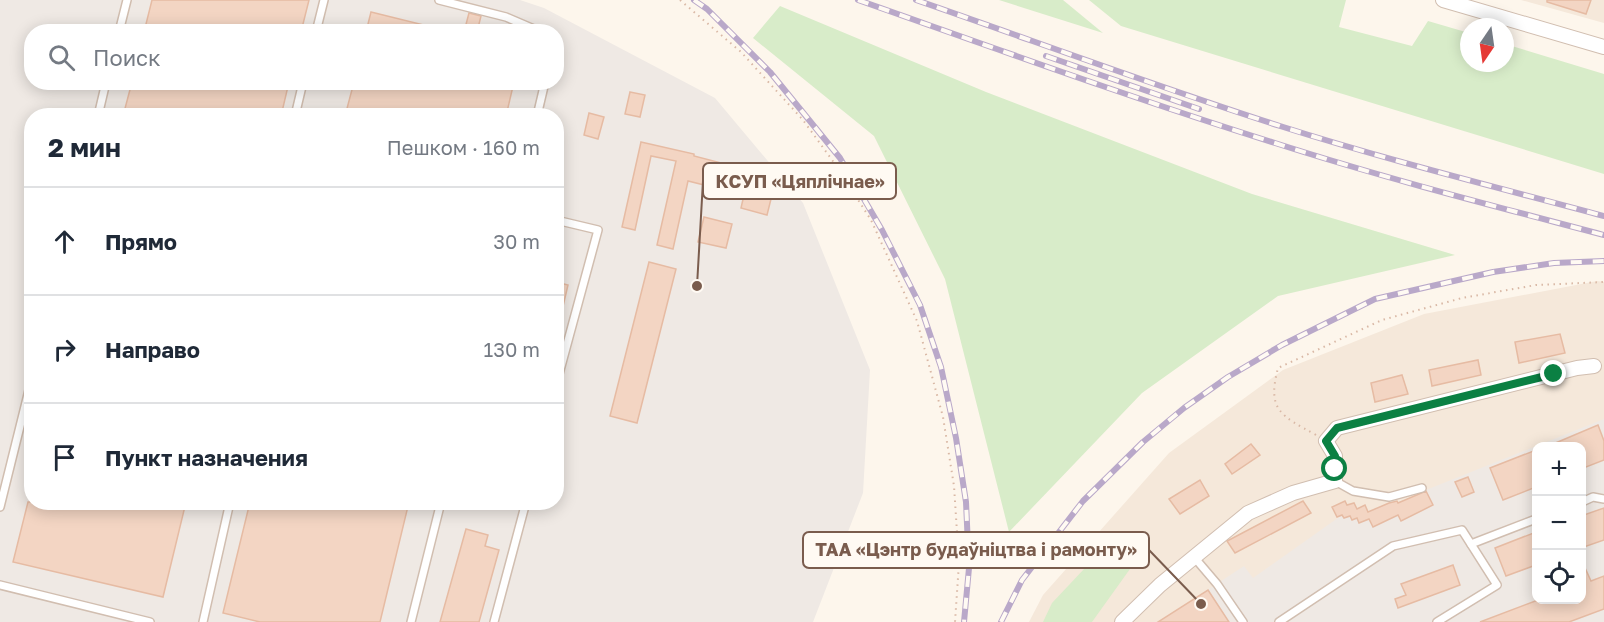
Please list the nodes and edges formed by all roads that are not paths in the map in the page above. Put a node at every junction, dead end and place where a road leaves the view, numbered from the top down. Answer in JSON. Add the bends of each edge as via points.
{"nodes":[{"id":1,"x":127,"y":0,"type":"edge"},
{"id":2,"x":324,"y":0,"type":"edge"},
{"id":3,"x":439,"y":0,"type":"edge"},
{"id":4,"x":1443,"y":0,"type":"edge"},
{"id":5,"x":121,"y":24,"type":"edge"},
{"id":6,"x":318,"y":24,"type":"edge"},
{"id":7,"x":523,"y":24,"type":"edge"},
{"id":8,"x":1604,"y":47,"type":"edge"},
{"id":9,"x":104,"y":90,"type":"edge"},
{"id":10,"x":301,"y":90,"type":"edge"},
{"id":11,"x":543,"y":90,"type":"edge"},
{"id":12,"x":100,"y":108,"type":"edge"},
{"id":13,"x":297,"y":108,"type":"edge"},
{"id":14,"x":539,"y":108,"type":"edge"},
{"id":15,"x":564,"y":222,"type":"edge"},
{"id":16,"x":564,"y":355,"type":"edge"},
{"id":17,"x":1594,"y":366,"type":"dead end"},
{"id":18,"x":24,"y":410,"type":"edge"},
{"id":19,"x":1335,"y":481,"type":"junction"},
{"id":20,"x":1422,"y":488,"type":"dead end"},
{"id":21,"x":1604,"y":499,"type":"edge"},
{"id":22,"x":1586,"y":500,"type":"edge"},
{"id":23,"x":0,"y":507,"type":"edge"},
{"id":24,"x":228,"y":510,"type":"edge"},
{"id":25,"x":439,"y":510,"type":"edge"},
{"id":26,"x":524,"y":510,"type":"edge"},
{"id":27,"x":1532,"y":521,"type":"edge"},
{"id":28,"x":1471,"y":544,"type":"junction"},
{"id":29,"x":1194,"y":557,"type":"junction"},
{"id":30,"x":0,"y":585,"type":"edge"},
{"id":31,"x":150,"y":622,"type":"edge"},
{"id":32,"x":203,"y":622,"type":"edge"},
{"id":33,"x":411,"y":622,"type":"edge"},
{"id":34,"x":494,"y":622,"type":"edge"},
{"id":35,"x":1122,"y":622,"type":"edge"},
{"id":36,"x":1243,"y":622,"type":"edge"},
{"id":37,"x":1279,"y":622,"type":"edge"},
{"id":38,"x":1437,"y":622,"type":"edge"}],
"edges":[{"from":1,"to":5,"type":"lane"},
{"from":2,"to":6,"type":"lane"},
{"from":3,"to":7,"type":"lane"},
{"from":4,"to":8,"type":"street"},
{"from":9,"to":12,"type":"lane"},
{"from":10,"to":13,"type":"lane"},
{"from":11,"to":14,"type":"lane"},
{"from":15,"to":16,"type":"lane","via":[[598,230]]},
{"from":17,"to":19,"type":"street","via":[[1337,428],[1326,441],[1335,456]]},
{"from":18,"to":23,"type":"lane"},
{"from":19,"to":20,"type":"lane","via":[[1353,491],[1389,497]]},
{"from":19,"to":29,"type":"street","via":[[1293,493],[1248,513]]},
{"from":21,"to":22,"type":"lane"},
{"from":24,"to":32,"type":"lane"},
{"from":25,"to":33,"type":"lane"},
{"from":26,"to":34,"type":"lane"},
{"from":27,"to":28,"type":"lane"},
{"from":28,"to":37,"type":"lane","via":[[1462,530],[1393,546]]},
{"from":28,"to":38,"type":"lane","via":[[1497,585]]},
{"from":29,"to":35,"type":"street"},
{"from":29,"to":36,"type":"lane"},
{"from":30,"to":31,"type":"lane"}]}
